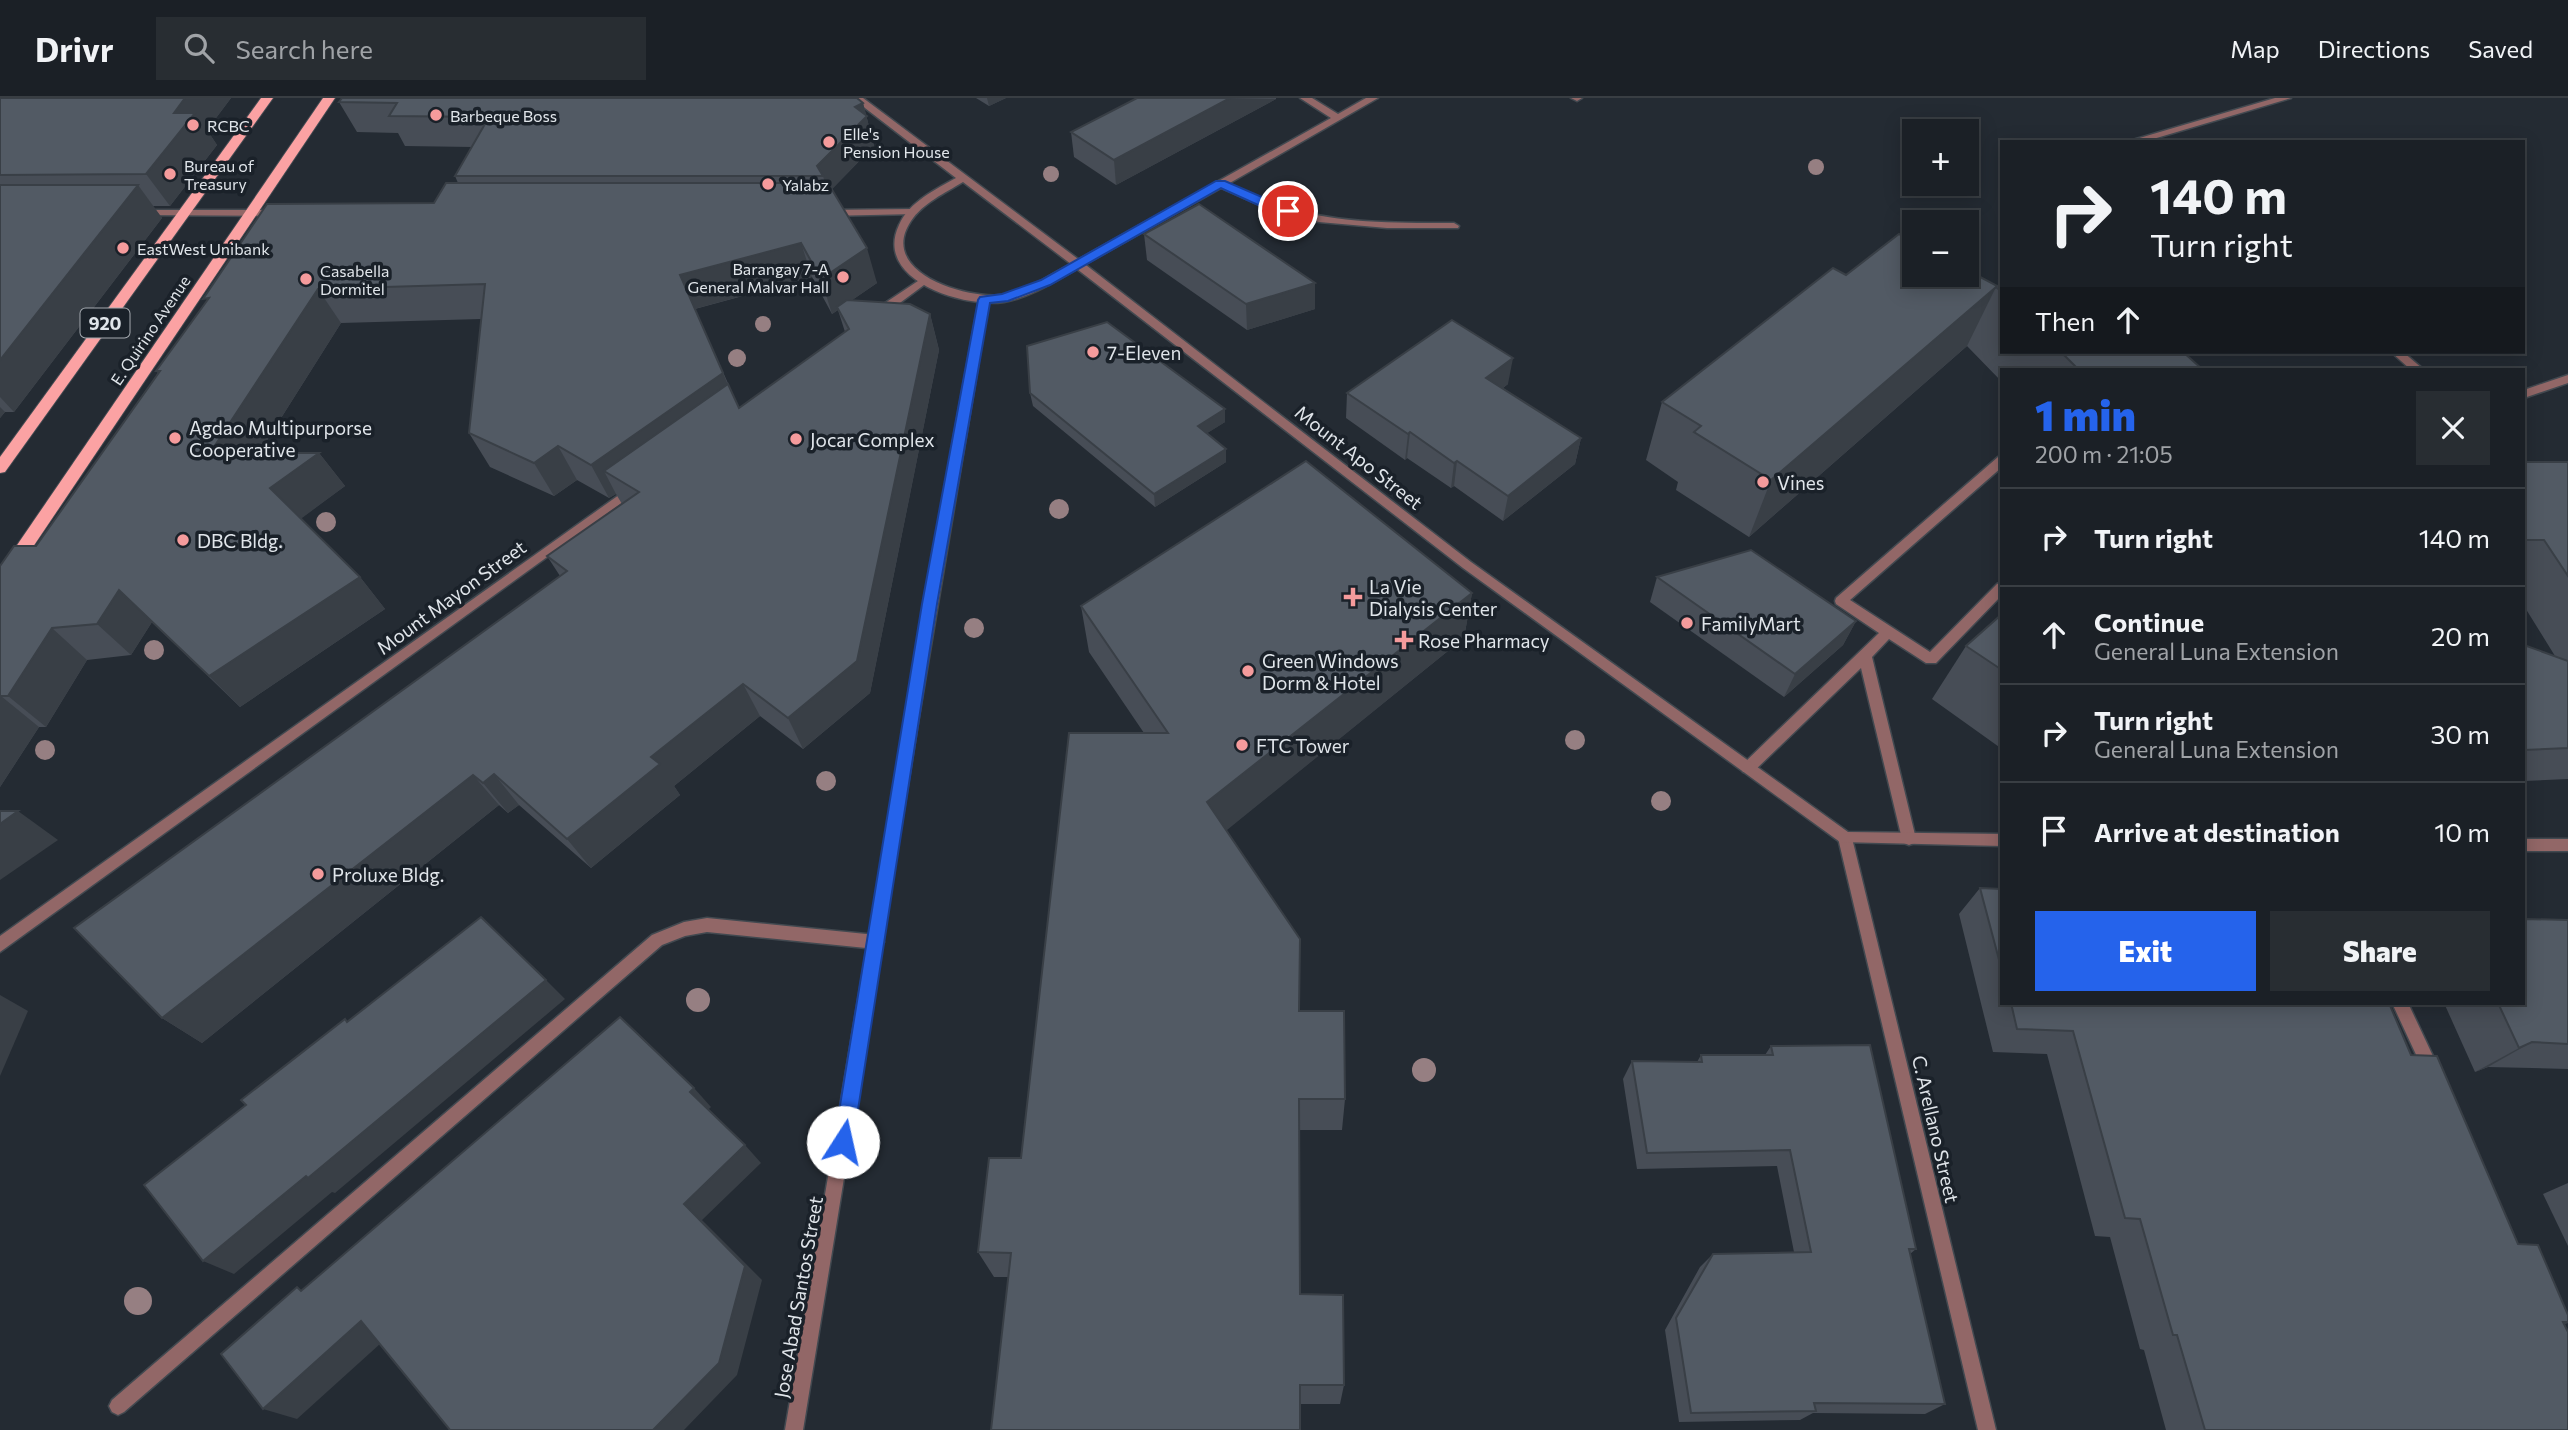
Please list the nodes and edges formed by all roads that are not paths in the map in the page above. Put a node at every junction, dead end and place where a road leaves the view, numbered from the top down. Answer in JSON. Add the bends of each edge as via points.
{"nodes":[{"id":1,"x":267,"y":98,"type":"edge"},
{"id":2,"x":329,"y":98,"type":"edge"},
{"id":3,"x":857,"y":98,"type":"edge"},
{"id":4,"x":1305,"y":98,"type":"edge"},
{"id":5,"x":1373,"y":98,"type":"edge"},
{"id":6,"x":2286,"y":98,"type":"edge"},
{"id":7,"x":1338,"y":118,"type":"junction"},
{"id":8,"x":2139,"y":140,"type":"edge"},
{"id":9,"x":963,"y":178,"type":"junction"},
{"id":10,"x":1220,"y":184,"type":"junction"},
{"id":11,"x":912,"y":212,"type":"junction"},
{"id":12,"x":122,"y":213,"type":"edge"},
{"id":13,"x":185,"y":213,"type":"junction"},
{"id":14,"x":814,"y":213,"type":"edge"},
{"id":15,"x":250,"y":214,"type":"junction"},
{"id":16,"x":287,"y":214,"type":"edge"},
{"id":17,"x":1454,"y":226,"type":"dead end"},
{"id":18,"x":1077,"y":264,"type":"junction"},
{"id":19,"x":924,"y":280,"type":"junction"},
{"id":20,"x":984,"y":300,"type":"junction"},
{"id":21,"x":869,"y":319,"type":"edge"},
{"id":22,"x":2398,"y":354,"type":"edge"},
{"id":23,"x":2416,"y":368,"type":"edge"},
{"id":24,"x":2568,"y":379,"type":"edge"},
{"id":25,"x":2525,"y":394,"type":"edge"},
{"id":26,"x":2000,"y":462,"type":"edge"},
{"id":27,"x":0,"y":468,"type":"edge"},
{"id":28,"x":649,"y":478,"type":"edge"},
{"id":29,"x":0,"y":583,"type":"edge"},
{"id":30,"x":2000,"y":589,"type":"edge"},
{"id":31,"x":1888,"y":632,"type":"junction"},
{"id":32,"x":1865,"y":656,"type":"junction"},
{"id":33,"x":1748,"y":768,"type":"junction"},
{"id":34,"x":1845,"y":838,"type":"junction"},
{"id":35,"x":1909,"y":839,"type":"junction"},
{"id":36,"x":2000,"y":840,"type":"edge"},
{"id":37,"x":2525,"y":845,"type":"edge"},
{"id":38,"x":2568,"y":845,"type":"edge"},
{"id":39,"x":876,"y":942,"type":"junction"},
{"id":40,"x":0,"y":945,"type":"edge"},
{"id":41,"x":2401,"y":1005,"type":"edge"},
{"id":42,"x":2440,"y":1089,"type":"edge"},
{"id":43,"x":118,"y":1406,"type":"dead end"},
{"id":44,"x":794,"y":1430,"type":"edge"},
{"id":45,"x":1987,"y":1430,"type":"edge"}],
"edges":[{"from":1,"to":13,"type":"main road","name":"E. Quirino Avenue","number":"920"},
{"from":2,"to":15,"type":"main road","name":"E. Quirino Avenue"},
{"from":3,"to":9,"type":"street","name":"Mount Apo Street"},
{"from":4,"to":7,"type":"street"},
{"from":5,"to":7,"type":"street"},
{"from":6,"to":8,"type":"street"},
{"from":7,"to":10,"type":"street"},
{"from":9,"to":11,"type":"street"},
{"from":9,"to":18,"type":"street","name":"Mount Apo Street"},
{"from":10,"to":17,"type":"street","via":[[1273,208],[1303,215],[1380,225]]},
{"from":10,"to":18,"type":"street"},
{"from":11,"to":14,"type":"street"},
{"from":11,"to":19,"type":"street","via":[[903,225],[898,248],[902,260]]},
{"from":12,"to":13,"type":"street"},
{"from":13,"to":15,"type":"street"},
{"from":13,"to":27,"type":"main road","name":"E. Quirino Avenue","number":"920"},
{"from":15,"to":16,"type":"street"},
{"from":15,"to":29,"type":"main road","name":"E. Quirino Avenue"},
{"from":18,"to":20,"type":"street","via":[[1026,291]]},
{"from":18,"to":33,"type":"street","name":"Mount Apo Street","via":[[1467,565]]},
{"from":19,"to":20,"type":"street","via":[[960,297]]},
{"from":19,"to":21,"type":"street"},
{"from":20,"to":39,"type":"street","name":"Jose Abad Santos Street","via":[[929,604]]},
{"from":22,"to":23,"type":"street"},
{"from":24,"to":25,"type":"street"},
{"from":26,"to":31,"type":"street","via":[[1840,601]]},
{"from":28,"to":40,"type":"street","name":"Mount Mayon Street"},
{"from":30,"to":31,"type":"street","via":[[1931,659]]},
{"from":31,"to":32,"type":"street"},
{"from":32,"to":33,"type":"street"},
{"from":32,"to":35,"type":"street"},
{"from":33,"to":34,"type":"street","name":"Mount Apo Street"},
{"from":34,"to":35,"type":"street"},
{"from":34,"to":45,"type":"street","name":"C. Arellano Street"},
{"from":35,"to":36,"type":"street"},
{"from":37,"to":38,"type":"street"},
{"from":39,"to":43,"type":"street","via":[[707,925],[657,940]]},
{"from":39,"to":44,"type":"street","name":"Jose Abad Santos Street"},
{"from":41,"to":42,"type":"street"}]}
